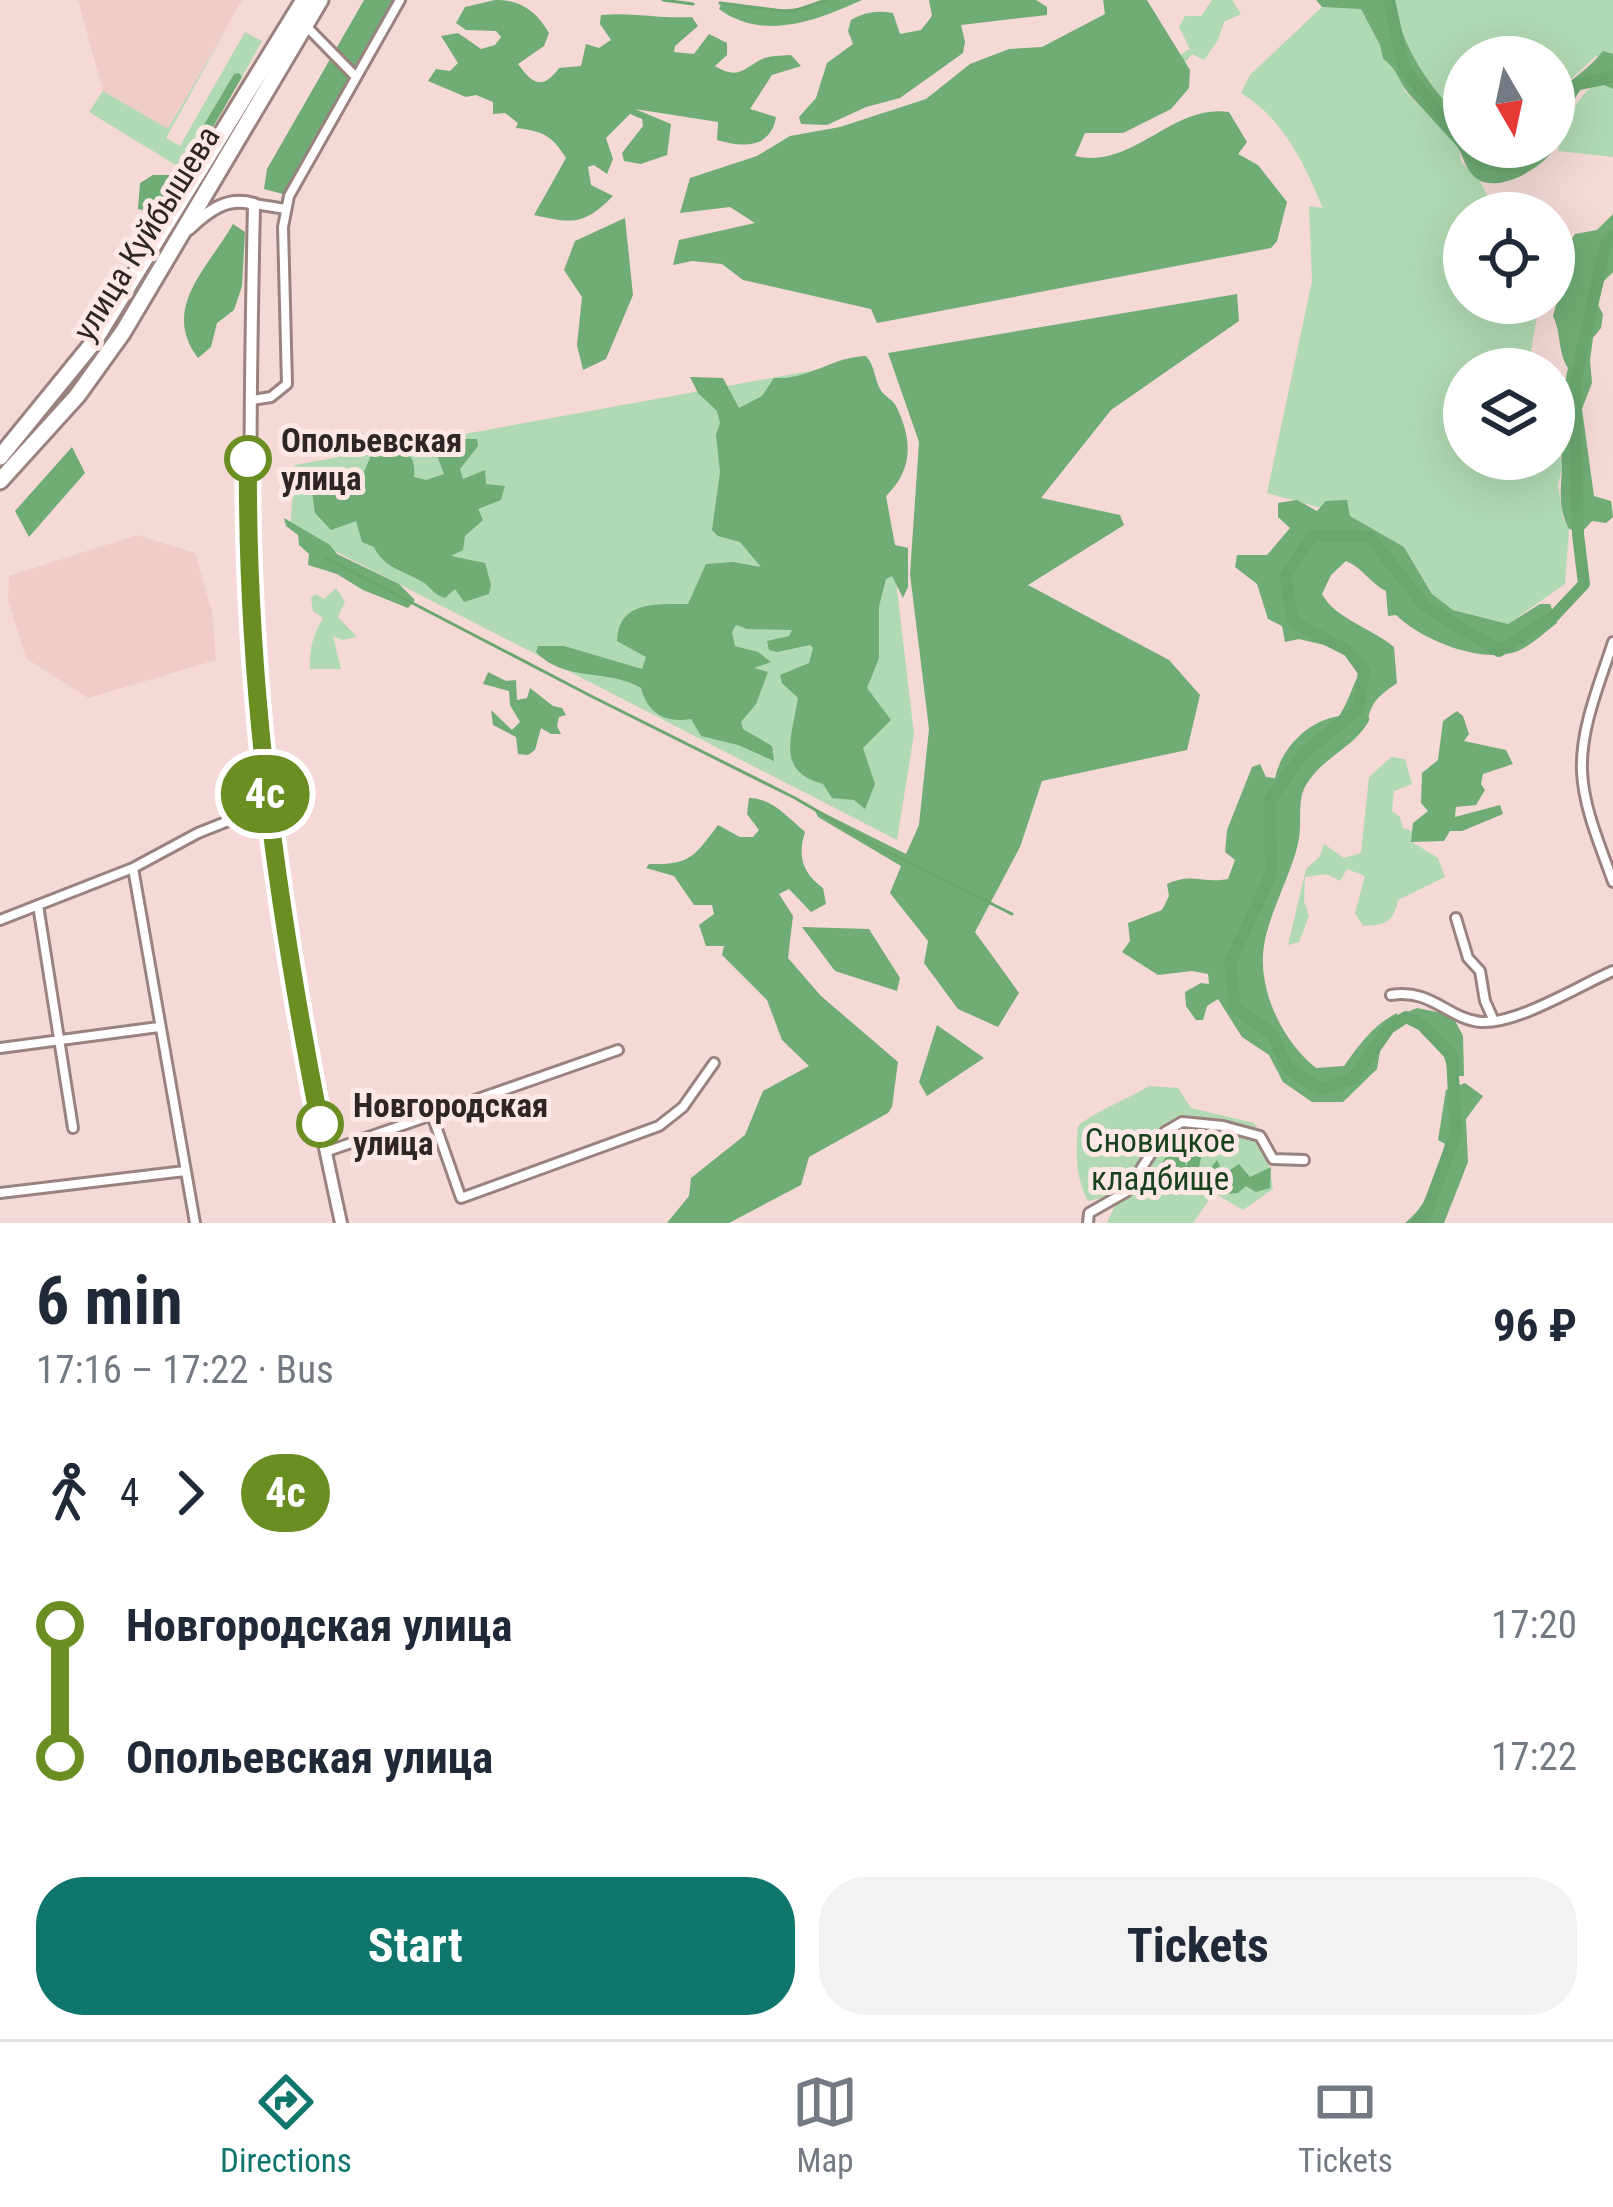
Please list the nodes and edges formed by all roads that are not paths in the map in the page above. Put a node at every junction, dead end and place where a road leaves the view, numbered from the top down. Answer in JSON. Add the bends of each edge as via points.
{"nodes":[{"id":1,"x":304,"y":0,"type":"edge"},
{"id":2,"x":320,"y":0,"type":"edge"},
{"id":3,"x":400,"y":0,"type":"edge"},
{"id":4,"x":306,"y":26,"type":"junction"},
{"id":5,"x":356,"y":77,"type":"junction"},
{"id":6,"x":254,"y":204,"type":"junction"},
{"id":7,"x":286,"y":208,"type":"junction"},
{"id":8,"x":182,"y":236,"type":"junction"},
{"id":9,"x":250,"y":400,"type":"junction"},
{"id":10,"x":0,"y":457,"type":"edge"},
{"id":11,"x":0,"y":481,"type":"edge"},
{"id":12,"x":1613,"y":642,"type":"edge"},
{"id":13,"x":266,"y":806,"type":"junction"},
{"id":14,"x":134,"y":868,"type":"junction"},
{"id":15,"x":1613,"y":882,"type":"edge"},
{"id":16,"x":38,"y":905,"type":"junction"},
{"id":17,"x":1456,"y":918,"type":"dead end"},
{"id":18,"x":0,"y":920,"type":"edge"},
{"id":19,"x":1613,"y":971,"type":"edge"},
{"id":20,"x":1391,"y":995,"type":"dead end"},
{"id":21,"x":1499,"y":1021,"type":"junction"},
{"id":22,"x":159,"y":1027,"type":"junction"},
{"id":23,"x":59,"y":1039,"type":"junction"},
{"id":24,"x":0,"y":1048,"type":"edge"},
{"id":25,"x":618,"y":1050,"type":"dead end"},
{"id":26,"x":714,"y":1063,"type":"dead end"},
{"id":27,"x":432,"y":1114,"type":"junction"},
{"id":28,"x":73,"y":1128,"type":"dead end"},
{"id":29,"x":326,"y":1152,"type":"junction"},
{"id":30,"x":1304,"y":1160,"type":"dead end"},
{"id":31,"x":185,"y":1171,"type":"junction"},
{"id":32,"x":0,"y":1193,"type":"edge"},
{"id":33,"x":195,"y":1223,"type":"edge"},
{"id":34,"x":341,"y":1223,"type":"edge"},
{"id":35,"x":1088,"y":1223,"type":"edge"}],
"edges":[{"from":1,"to":10,"type":"highway","name":"улица Куйбышева","via":[[93,344]]},
{"from":2,"to":4,"type":"highway","name":"улица Куйбышева"},
{"from":3,"to":5,"type":"street"},
{"from":4,"to":5,"type":"street"},
{"from":4,"to":8,"type":"highway","name":"улица Куйбышева"},
{"from":5,"to":7,"type":"street"},
{"from":6,"to":7,"type":"street"},
{"from":6,"to":8,"type":"street","via":[[221,204]]},
{"from":6,"to":9,"type":"street"},
{"from":7,"to":9,"type":"street","via":[[287,385],[271,398]]},
{"from":8,"to":11,"type":"highway","name":"улица Куйбышева","via":[[77,397]]},
{"from":9,"to":13,"type":"street","via":[[249,551]]},
{"from":12,"to":15,"type":"street","via":[[1582,768]]},
{"from":13,"to":14,"type":"street"},
{"from":13,"to":29,"type":"street"},
{"from":14,"to":16,"type":"street"},
{"from":14,"to":22,"type":"street"},
{"from":16,"to":18,"type":"street"},
{"from":16,"to":23,"type":"street"},
{"from":17,"to":21,"type":"street"},
{"from":19,"to":21,"type":"street"},
{"from":20,"to":21,"type":"street"},
{"from":22,"to":23,"type":"street"},
{"from":22,"to":31,"type":"street"},
{"from":23,"to":24,"type":"street"},
{"from":23,"to":28,"type":"street"},
{"from":25,"to":27,"type":"street"},
{"from":26,"to":27,"type":"street","via":[[659,1126],[461,1198]]},
{"from":27,"to":29,"type":"street"},
{"from":29,"to":34,"type":"street"},
{"from":30,"to":35,"type":"street","via":[[1273,1159],[1260,1136],[1183,1122],[1165,1132],[1126,1192],[1089,1214]]},
{"from":31,"to":32,"type":"street"},
{"from":31,"to":33,"type":"street"}]}
